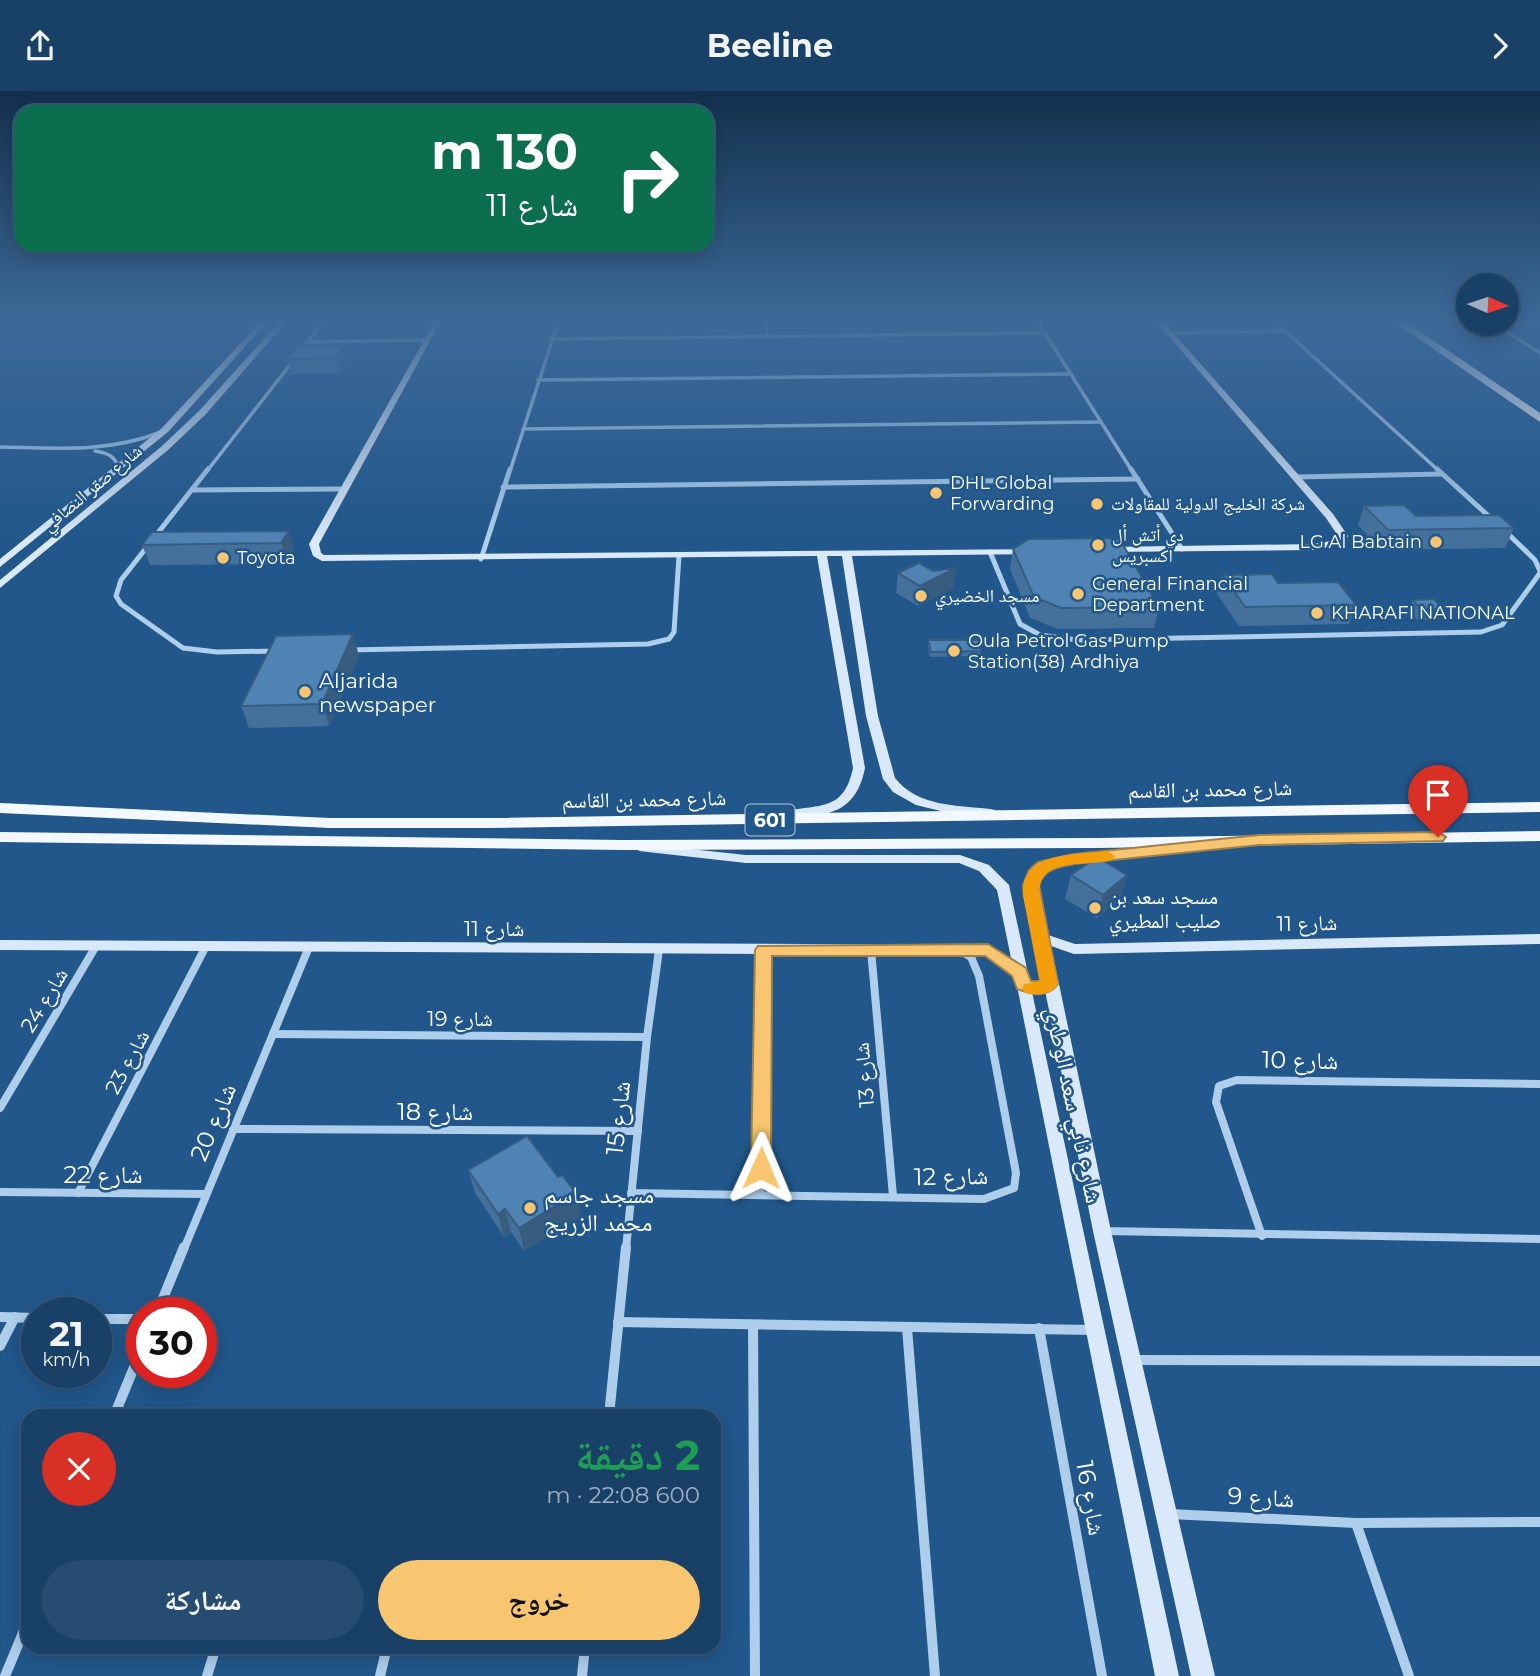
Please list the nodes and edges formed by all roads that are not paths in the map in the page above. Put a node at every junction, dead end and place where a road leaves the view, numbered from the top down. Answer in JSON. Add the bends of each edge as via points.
{"nodes":[{"id":1,"x":199,"y":393,"type":"edge"},
{"id":2,"x":218,"y":393,"type":"edge"},
{"id":3,"x":268,"y":393,"type":"edge"},
{"id":4,"x":398,"y":393,"type":"edge"},
{"id":5,"x":534,"y":393,"type":"edge"},
{"id":6,"x":1083,"y":393,"type":"edge"},
{"id":7,"x":1222,"y":393,"type":"edge"},
{"id":8,"x":1353,"y":393,"type":"edge"},
{"id":9,"x":1501,"y":393,"type":"edge"},
{"id":10,"x":1502,"y":393,"type":"edge"},
{"id":11,"x":1540,"y":418,"type":"edge"},
{"id":12,"x":1101,"y":422,"type":"junction"},
{"id":13,"x":1540,"y":426,"type":"edge"},
{"id":14,"x":523,"y":429,"type":"junction"},
{"id":15,"x":165,"y":430,"type":"junction"},
{"id":16,"x":0,"y":448,"type":"edge"},
{"id":17,"x":118,"y":470,"type":"junction"},
{"id":18,"x":1442,"y":474,"type":"junction"},
{"id":19,"x":1296,"y":477,"type":"junction"},
{"id":20,"x":1138,"y":479,"type":"junction"},
{"id":21,"x":503,"y":487,"type":"junction"},
{"id":22,"x":345,"y":489,"type":"junction"},
{"id":23,"x":193,"y":490,"type":"junction"},
{"id":24,"x":1182,"y":548,"type":"junction"},
{"id":25,"x":1100,"y":550,"type":"edge"},
{"id":26,"x":1045,"y":551,"type":"edge"},
{"id":27,"x":990,"y":552,"type":"junction"},
{"id":28,"x":848,"y":554,"type":"junction"},
{"id":29,"x":822,"y":555,"type":"junction"},
{"id":30,"x":679,"y":556,"type":"junction"},
{"id":31,"x":481,"y":559,"type":"junction"},
{"id":32,"x":0,"y":564,"type":"edge"},
{"id":33,"x":1540,"y":572,"type":"edge"},
{"id":34,"x":0,"y":585,"type":"edge"},
{"id":35,"x":336,"y":650,"type":"edge"},
{"id":36,"x":283,"y":651,"type":"edge"},
{"id":37,"x":884,"y":765,"type":"junction"},
{"id":38,"x":859,"y":768,"type":"junction"},
{"id":39,"x":1540,"y":807,"type":"edge"},
{"id":40,"x":0,"y":808,"type":"edge"},
{"id":41,"x":1002,"y":814,"type":"junction"},
{"id":42,"x":330,"y":823,"type":"junction"},
{"id":43,"x":488,"y":823,"type":"junction"},
{"id":44,"x":1540,"y":836,"type":"edge"},
{"id":45,"x":0,"y":837,"type":"edge"},
{"id":46,"x":90,"y":840,"type":"junction"},
{"id":47,"x":1259,"y":840,"type":"junction"},
{"id":48,"x":622,"y":845,"type":"junction"},
{"id":49,"x":1012,"y":925,"type":"junction"},
{"id":50,"x":1038,"y":929,"type":"junction"},
{"id":51,"x":1540,"y":939,"type":"edge"},
{"id":52,"x":0,"y":945,"type":"edge"},
{"id":53,"x":96,"y":946,"type":"junction"},
{"id":54,"x":206,"y":946,"type":"junction"},
{"id":55,"x":309,"y":947,"type":"junction"},
{"id":56,"x":1074,"y":949,"type":"junction"},
{"id":57,"x":659,"y":950,"type":"junction"},
{"id":58,"x":764,"y":950,"type":"junction"},
{"id":59,"x":871,"y":950,"type":"junction"},
{"id":60,"x":953,"y":950,"type":"junction"},
{"id":61,"x":988,"y":950,"type":"junction"},
{"id":62,"x":1048,"y":976,"type":"junction"},
{"id":63,"x":1022,"y":979,"type":"junction"},
{"id":64,"x":272,"y":1034,"type":"junction"},
{"id":65,"x":647,"y":1037,"type":"junction"},
{"id":66,"x":1540,"y":1084,"type":"edge"},
{"id":67,"x":0,"y":1108,"type":"edge"},
{"id":68,"x":233,"y":1129,"type":"junction"},
{"id":69,"x":638,"y":1131,"type":"junction"},
{"id":70,"x":0,"y":1192,"type":"edge"},
{"id":71,"x":78,"y":1193,"type":"junction"},
{"id":72,"x":631,"y":1193,"type":"junction"},
{"id":73,"x":206,"y":1194,"type":"junction"},
{"id":74,"x":760,"y":1195,"type":"junction"},
{"id":75,"x":893,"y":1196,"type":"junction"},
{"id":76,"x":1102,"y":1231,"type":"junction"},
{"id":77,"x":1262,"y":1236,"type":"junction"},
{"id":78,"x":1540,"y":1239,"type":"edge"},
{"id":79,"x":163,"y":1297,"type":"edge"},
{"id":80,"x":0,"y":1317,"type":"edge"},
{"id":81,"x":15,"y":1317,"type":"junction"},
{"id":82,"x":21,"y":1317,"type":"edge"},
{"id":83,"x":618,"y":1322,"type":"junction"},
{"id":84,"x":753,"y":1325,"type":"junction"},
{"id":85,"x":907,"y":1328,"type":"junction"},
{"id":86,"x":1039,"y":1328,"type":"junction"},
{"id":87,"x":1097,"y":1330,"type":"junction"},
{"id":88,"x":0,"y":1346,"type":"edge"},
{"id":89,"x":1130,"y":1360,"type":"junction"},
{"id":90,"x":1540,"y":1361,"type":"edge"},
{"id":91,"x":126,"y":1387,"type":"edge"},
{"id":92,"x":117,"y":1409,"type":"edge"},
{"id":93,"x":610,"y":1409,"type":"edge"},
{"id":94,"x":1165,"y":1514,"type":"junction"},
{"id":95,"x":1540,"y":1522,"type":"edge"},
{"id":96,"x":1356,"y":1523,"type":"junction"},
{"id":97,"x":21,"y":1638,"type":"edge"},
{"id":98,"x":214,"y":1654,"type":"edge"},
{"id":99,"x":385,"y":1654,"type":"edge"},
{"id":100,"x":584,"y":1654,"type":"edge"},
{"id":101,"x":5,"y":1676,"type":"edge"},
{"id":102,"x":207,"y":1676,"type":"edge"},
{"id":103,"x":380,"y":1676,"type":"edge"},
{"id":104,"x":582,"y":1676,"type":"edge"},
{"id":105,"x":755,"y":1676,"type":"edge"},
{"id":106,"x":934,"y":1676,"type":"edge"},
{"id":107,"x":1102,"y":1676,"type":"edge"},
{"id":108,"x":1167,"y":1676,"type":"edge"},
{"id":109,"x":1203,"y":1676,"type":"edge"},
{"id":110,"x":1409,"y":1676,"type":"edge"}],
"edges":[{"from":1,"to":15,"type":"street","name":"شارع صقر النصافي"},
{"from":2,"to":34,"type":"street","name":"شارع صقر النصافي","via":[[180,435]]},
{"from":3,"to":23,"type":"street"},
{"from":4,"to":22,"type":"street"},
{"from":5,"to":14,"type":"street"},
{"from":6,"to":12,"type":"street"},
{"from":7,"to":19,"type":"street"},
{"from":8,"to":18,"type":"street"},
{"from":9,"to":13,"type":"highway"},
{"from":10,"to":11,"type":"highway"},
{"from":12,"to":14,"type":"street"},
{"from":12,"to":20,"type":"street"},
{"from":14,"to":21,"type":"street"},
{"from":15,"to":16,"type":"street","via":[[115,446]]},
{"from":15,"to":17,"type":"street","name":"شارع صقر النصافي"},
{"from":16,"to":17,"type":"street","via":[[101,451],[117,460]]},
{"from":17,"to":32,"type":"street","name":"شارع صقر النصافي"},
{"from":18,"to":19,"type":"street"},
{"from":18,"to":33,"type":"street","via":[[1531,555]]},
{"from":19,"to":24,"type":"street","via":[[1337,525],[1343,536],[1340,542],[1314,547]]},
{"from":20,"to":21,"type":"street"},
{"from":20,"to":24,"type":"street"},
{"from":21,"to":31,"type":"street"},
{"from":22,"to":23,"type":"street"},
{"from":22,"to":31,"type":"street","via":[[314,544],[322,558]]},
{"from":23,"to":36,"type":"street","via":[[121,580],[116,596],[183,648]]},
{"from":24,"to":25,"type":"street"},
{"from":26,"to":27,"type":"street"},
{"from":27,"to":28,"type":"street"},
{"from":27,"to":33,"type":"street","via":[[1020,624],[1040,635],[1068,639],[1481,632],[1502,625]]},
{"from":28,"to":29,"type":"street"},
{"from":28,"to":37,"type":"street","via":[[872,716]]},
{"from":29,"to":30,"type":"street"},
{"from":29,"to":38,"type":"street"},
{"from":30,"to":31,"type":"street"},
{"from":30,"to":35,"type":"street","via":[[674,632],[669,639],[648,644]]},
{"from":37,"to":38,"type":"street","via":[[872,775]]},
{"from":37,"to":41,"type":"street","via":[[894,788],[911,799]]},
{"from":38,"to":43,"type":"street","via":[[858,782],[848,798],[806,814]]},
{"from":39,"to":41,"type":"main road","name":"شارع محمد بن القاسم","number":"601"},
{"from":40,"to":42,"type":"main road","name":"شارع محمد بن القاسم","number":"601"},
{"from":41,"to":43,"type":"main road","name":"شارع محمد بن القاسم","number":"601"},
{"from":42,"to":43,"type":"main road","name":"شارع محمد بن القاسم","number":"601"},
{"from":42,"to":46,"type":"main road","via":[[337,832],[326,838],[143,834]]},
{"from":44,"to":47,"type":"main road","number":"601"},
{"from":45,"to":46,"type":"main road","number":"601"},
{"from":46,"to":48,"type":"main road","number":"601"},
{"from":47,"to":48,"type":"main road","number":"601"},
{"from":47,"to":50,"type":"street","name":"شارع نابي سعد الوطري","via":[[1044,866],[1031,885]]},
{"from":48,"to":49,"type":"street","name":"شارع نابي سعد الوطري","via":[[746,859],[960,859],[984,868],[1004,888]]},
{"from":49,"to":50,"type":"street","name":"شارع 11","via":[[1023,916]]},
{"from":49,"to":61,"type":"street"},
{"from":49,"to":63,"type":"street","name":"شارع نابي سعد الوطري"},
{"from":50,"to":56,"type":"street","name":"شارع 11"},
{"from":50,"to":62,"type":"street","name":"شارع نابي سعد الوطري"},
{"from":51,"to":56,"type":"street","name":"شارع 11"},
{"from":52,"to":53,"type":"street","name":"شارع 11"},
{"from":53,"to":54,"type":"street","name":"شارع 11"},
{"from":53,"to":67,"type":"street","name":"شارع 24"},
{"from":54,"to":55,"type":"street","name":"شارع 11"},
{"from":54,"to":71,"type":"street","name":"شارع 23"},
{"from":55,"to":57,"type":"street","name":"شارع 11"},
{"from":55,"to":64,"type":"street","name":"شارع 20"},
{"from":56,"to":62,"type":"street","via":[[1063,954]]},
{"from":57,"to":58,"type":"street","name":"شارع 11"},
{"from":57,"to":65,"type":"street","name":"شارع 15"},
{"from":58,"to":59,"type":"street","name":"شارع 11"},
{"from":58,"to":74,"type":"street"},
{"from":59,"to":60,"type":"street","name":"شارع 11"},
{"from":59,"to":75,"type":"street","name":"شارع 13"},
{"from":60,"to":61,"type":"street","name":"شارع 11"},
{"from":60,"to":75,"type":"street","name":"شارع 12","via":[[971,957],[979,976],[1016,1173],[1014,1188],[984,1199]]},
{"from":61,"to":63,"type":"street"},
{"from":62,"to":63,"type":"street","via":[[1038,989]]},
{"from":62,"to":76,"type":"street","name":"شارع نابي سعد الوطري"},
{"from":63,"to":87,"type":"street","name":"شارع نابي سعد الوطري"},
{"from":64,"to":65,"type":"street","name":"شارع 19"},
{"from":64,"to":68,"type":"street","name":"شارع 20"},
{"from":65,"to":69,"type":"street","name":"شارع 15"},
{"from":66,"to":77,"type":"street","name":"شارع 10","via":[[1237,1080],[1219,1086],[1216,1102]]},
{"from":68,"to":69,"type":"street","name":"شارع 18"},
{"from":68,"to":73,"type":"street","name":"شارع 20"},
{"from":69,"to":72,"type":"street","name":"شارع 15"},
{"from":70,"to":71,"type":"street","name":"شارع 22"},
{"from":71,"to":73,"type":"street","name":"شارع 22"},
{"from":72,"to":74,"type":"street","name":"شارع 12"},
{"from":72,"to":83,"type":"street","name":"شارع 15"},
{"from":73,"to":79,"type":"street","name":"شارع 20"},
{"from":74,"to":75,"type":"street","name":"شارع 12"},
{"from":76,"to":77,"type":"street"},
{"from":76,"to":89,"type":"street","name":"شارع نابي سعد الوطري"},
{"from":77,"to":78,"type":"street"},
{"from":80,"to":81,"type":"street"},
{"from":81,"to":82,"type":"street"},
{"from":81,"to":88,"type":"street"},
{"from":83,"to":84,"type":"street"},
{"from":83,"to":93,"type":"street","name":"شارع 15"},
{"from":84,"to":85,"type":"street"},
{"from":84,"to":105,"type":"street"},
{"from":85,"to":86,"type":"street"},
{"from":85,"to":106,"type":"street"},
{"from":86,"to":87,"type":"street"},
{"from":86,"to":107,"type":"street","name":"شارع 16"},
{"from":87,"to":108,"type":"street","name":"شارع نابي سعد الوطري"},
{"from":89,"to":90,"type":"street"},
{"from":89,"to":94,"type":"street","name":"شارع نابي سعد الوطري"},
{"from":91,"to":92,"type":"street"},
{"from":94,"to":96,"type":"street","name":"شارع 9"},
{"from":94,"to":109,"type":"street","name":"شارع نابي سعد الوطري"},
{"from":95,"to":96,"type":"street","name":"شارع 9"},
{"from":96,"to":110,"type":"street"},
{"from":97,"to":101,"type":"street"},
{"from":98,"to":102,"type":"street"},
{"from":99,"to":103,"type":"street"},
{"from":100,"to":104,"type":"street"}]}
